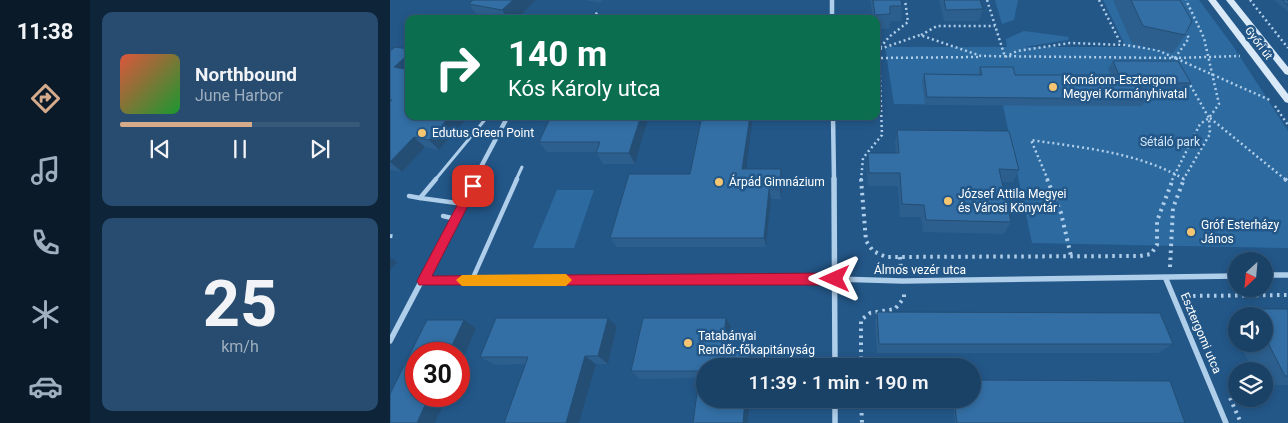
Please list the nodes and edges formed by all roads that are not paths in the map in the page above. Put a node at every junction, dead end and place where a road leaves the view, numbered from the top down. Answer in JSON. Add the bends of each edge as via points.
{"nodes":[{"id":1,"x":832,"y":0,"type":"edge"},
{"id":2,"x":1212,"y":0,"type":"edge"},
{"id":3,"x":1230,"y":0,"type":"edge"},
{"id":4,"x":832,"y":15,"type":"edge"},
{"id":5,"x":1288,"y":72,"type":"edge"},
{"id":6,"x":1288,"y":100,"type":"edge"},
{"id":7,"x":485,"y":120,"type":"edge"},
{"id":8,"x":506,"y":120,"type":"edge"},
{"id":9,"x":833,"y":120,"type":"edge"},
{"id":10,"x":522,"y":167,"type":"dead end"},
{"id":11,"x":409,"y":196,"type":"dead end"},
{"id":12,"x":420,"y":198,"type":"junction"},
{"id":13,"x":464,"y":204,"type":"junction"},
{"id":14,"x":443,"y":216,"type":"dead end"},
{"id":15,"x":456,"y":219,"type":"junction"},
{"id":16,"x":1288,"y":275,"type":"edge"},
{"id":17,"x":1228,"y":276,"type":"edge"},
{"id":18,"x":1273,"y":276,"type":"edge"},
{"id":19,"x":835,"y":279,"type":"junction"},
{"id":20,"x":1166,"y":279,"type":"junction"},
{"id":21,"x":472,"y":280,"type":"junction"},
{"id":22,"x":423,"y":281,"type":"junction"},
{"id":23,"x":390,"y":341,"type":"edge"},
{"id":24,"x":835,"y":358,"type":"edge"},
{"id":25,"x":835,"y":408,"type":"edge"},
{"id":26,"x":835,"y":423,"type":"edge"},
{"id":27,"x":1226,"y":423,"type":"edge"}],
"edges":[{"from":1,"to":4,"type":"street"},
{"from":2,"to":6,"type":"street","name":"Győri út"},
{"from":3,"to":5,"type":"street","name":"Győri út"},
{"from":7,"to":12,"type":"lane"},
{"from":8,"to":13,"type":"street"},
{"from":9,"to":19,"type":"street"},
{"from":10,"to":21,"type":"lane"},
{"from":11,"to":12,"type":"lane"},
{"from":12,"to":13,"type":"lane"},
{"from":13,"to":15,"type":"street"},
{"from":14,"to":15,"type":"lane"},
{"from":15,"to":22,"type":"street"},
{"from":16,"to":18,"type":"street"},
{"from":17,"to":20,"type":"street","name":"Álmos vezér utca"},
{"from":19,"to":20,"type":"street","name":"Álmos vezér utca"},
{"from":19,"to":21,"type":"street","name":"Álmos vezér utca"},
{"from":19,"to":24,"type":"street"},
{"from":20,"to":27,"type":"street","name":"Esztergomi utca"},
{"from":21,"to":22,"type":"street","name":"Álmos vezér utca"},
{"from":22,"to":23,"type":"street"},
{"from":25,"to":26,"type":"street"}]}
